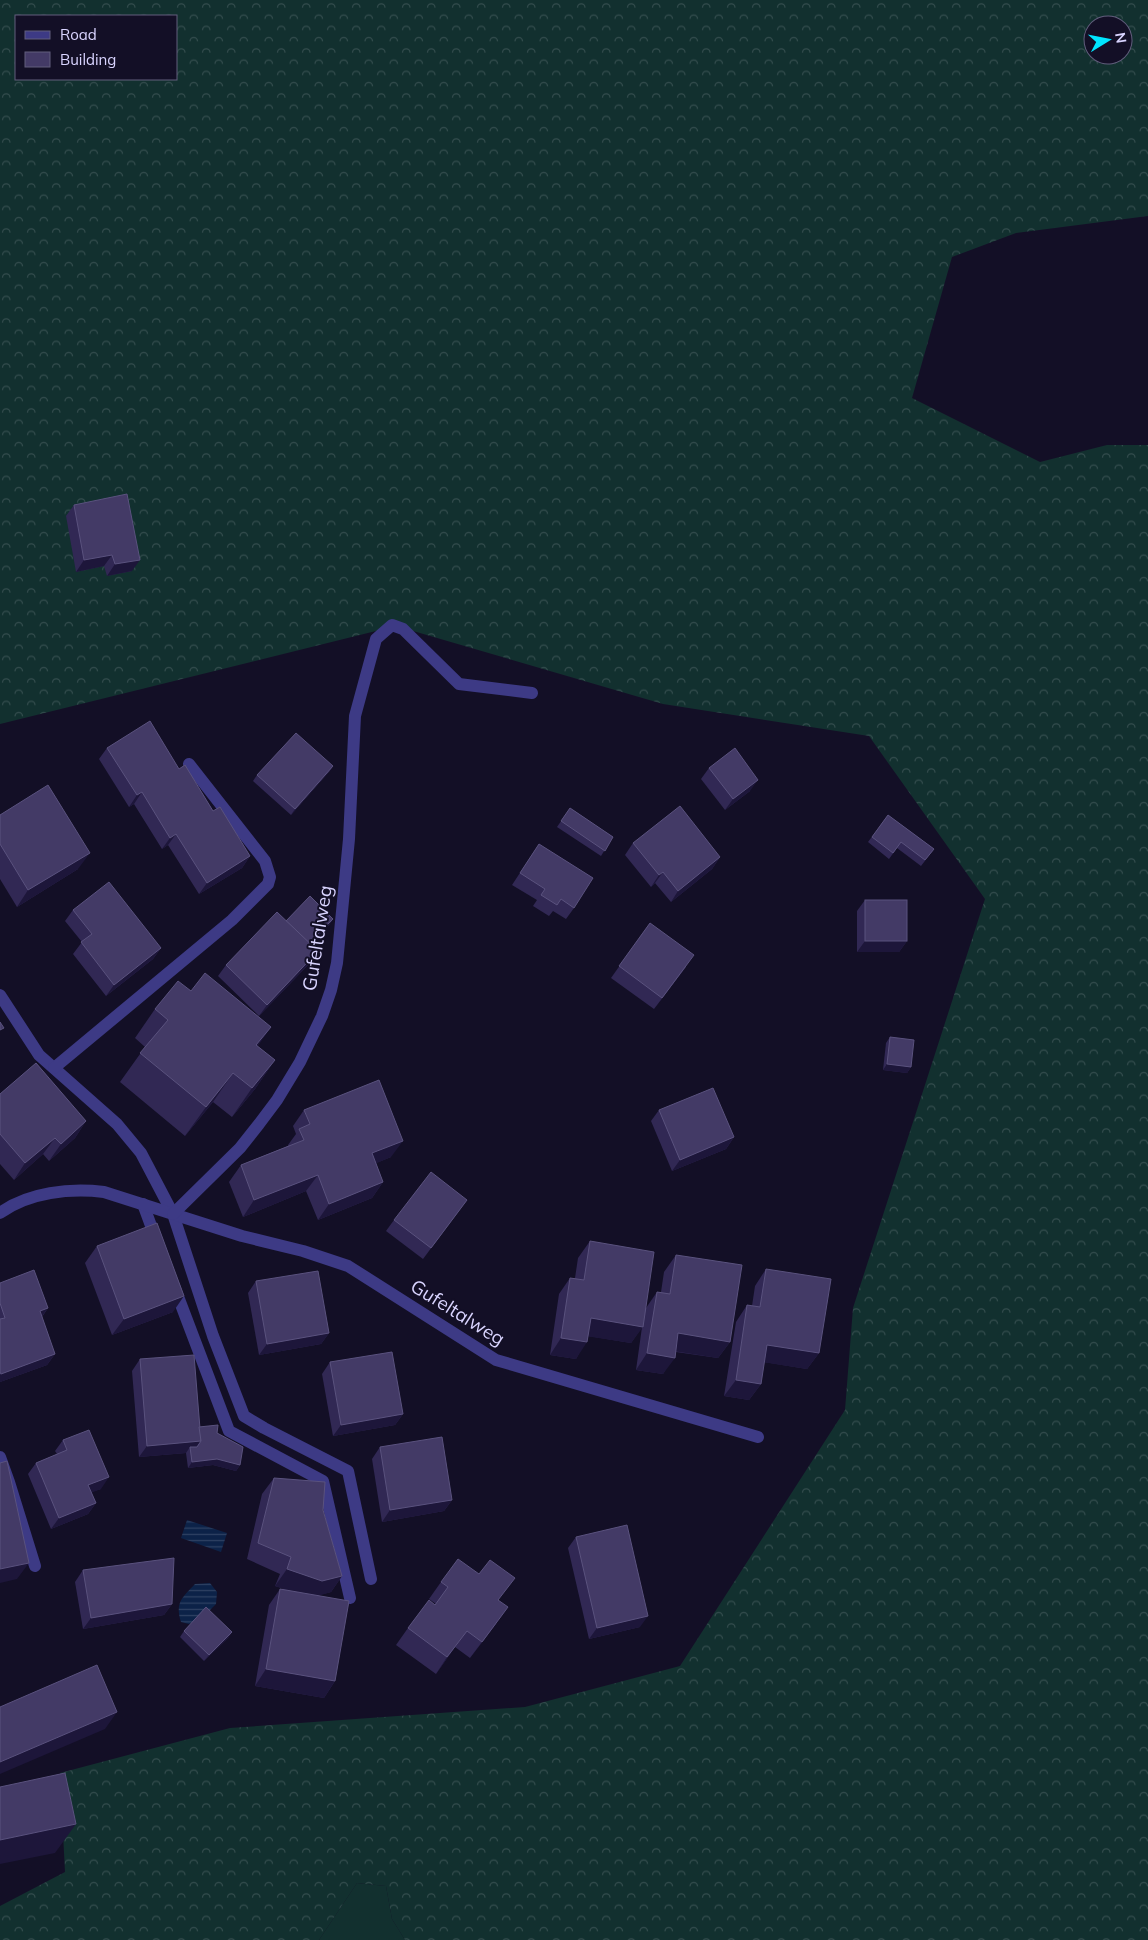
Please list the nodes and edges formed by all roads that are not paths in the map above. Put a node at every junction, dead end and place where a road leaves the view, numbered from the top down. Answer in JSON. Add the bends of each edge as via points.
{"nodes":[{"id":1,"x":532,"y":693,"type":"dead end"},
{"id":2,"x":189,"y":764,"type":"dead end"},
{"id":3,"x":0,"y":995,"type":"edge"},
{"id":4,"x":54,"y":1068,"type":"junction"},
{"id":5,"x":143,"y":1204,"type":"junction"},
{"id":6,"x":0,"y":1213,"type":"edge"},
{"id":7,"x":173,"y":1214,"type":"junction"},
{"id":8,"x":163,"y":1256,"type":"edge"},
{"id":9,"x":169,"y":1274,"type":"edge"},
{"id":10,"x":758,"y":1438,"type":"dead end"},
{"id":11,"x":0,"y":1457,"type":"edge"},
{"id":12,"x":35,"y":1566,"type":"dead end"},
{"id":13,"x":372,"y":1579,"type":"dead end"},
{"id":14,"x":350,"y":1598,"type":"dead end"}],
"edges":[{"from":1,"to":7,"type":"street","name":"Gufeltalweg","via":[[459,684],[403,629],[392,625],[376,639],[355,716],[349,839],[337,963],[322,1016],[300,1062],[259,1124],[240,1148]]},
{"from":2,"to":4,"type":"street","via":[[265,861],[270,877],[268,884],[232,920]]},
{"from":3,"to":4,"type":"street","via":[[39,1055]]},
{"from":4,"to":7,"type":"street","via":[[117,1124],[141,1153]]},
{"from":5,"to":6,"type":"street","name":"Gufeltalweg","via":[[104,1192],[83,1190],[36,1197]]},
{"from":5,"to":7,"type":"street","name":"Gufeltalweg"},
{"from":5,"to":8,"type":"street"},
{"from":7,"to":10,"type":"street","name":"Gufeltalweg","via":[[242,1236],[303,1250],[348,1266],[496,1360]]},
{"from":7,"to":13,"type":"street","via":[[244,1416],[348,1471]]},
{"from":9,"to":14,"type":"street","via":[[229,1431],[323,1482]]},
{"from":11,"to":12,"type":"street"}]}
